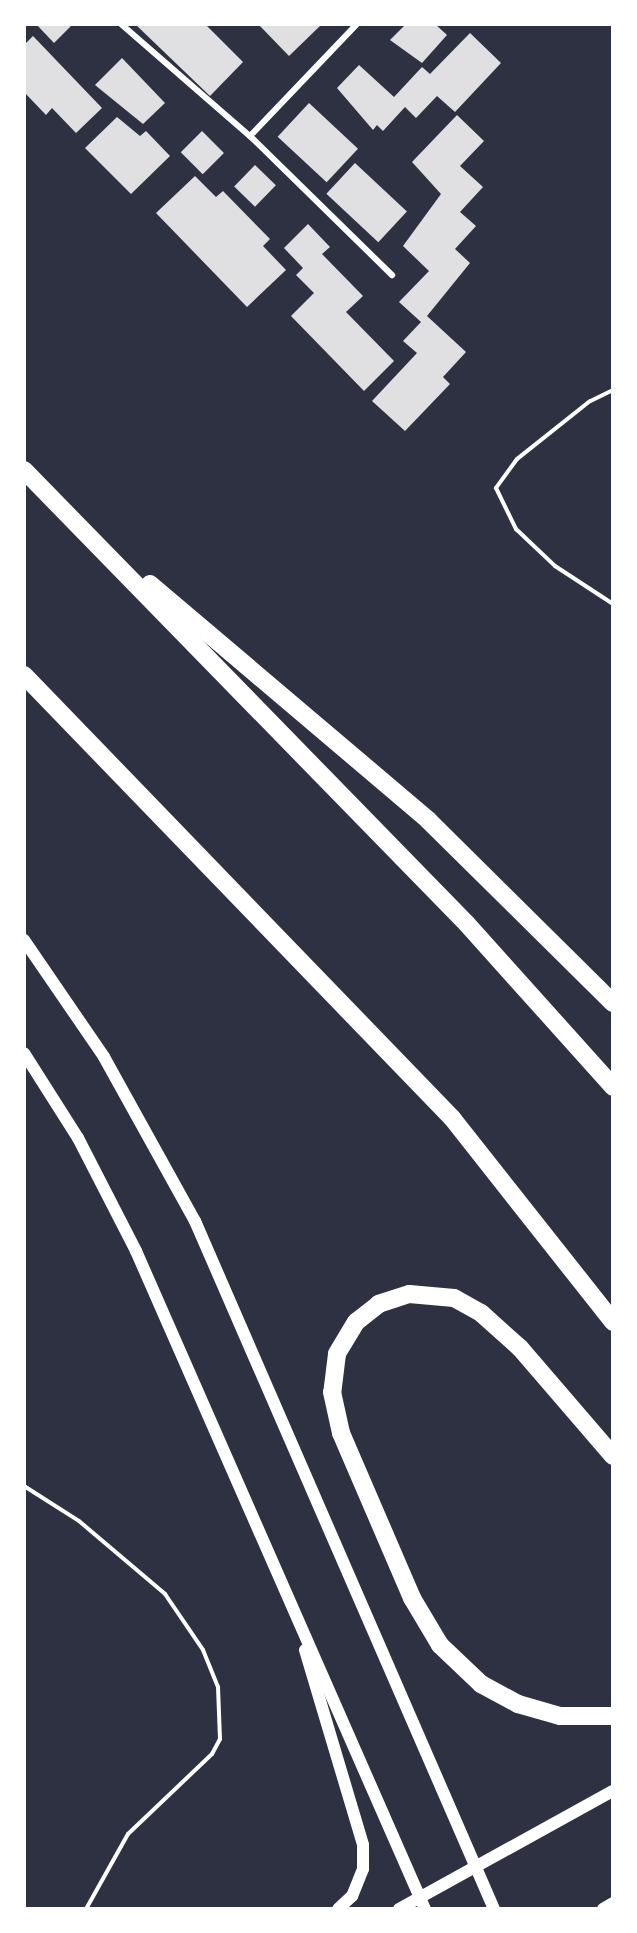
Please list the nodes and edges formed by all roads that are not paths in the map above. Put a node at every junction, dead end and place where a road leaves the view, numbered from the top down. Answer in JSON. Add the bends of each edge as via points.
{"nodes":[{"id":1,"x":122,"y":24,"type":"edge"},
{"id":2,"x":357,"y":24,"type":"edge"},
{"id":3,"x":250,"y":135,"type":"junction"},
{"id":4,"x":392,"y":275,"type":"dead end"},
{"id":5,"x":24,"y":470,"type":"edge"},
{"id":6,"x":67,"y":514,"type":"junction"},
{"id":7,"x":24,"y":675,"type":"edge"},
{"id":8,"x":24,"y":940,"type":"edge"},
{"id":9,"x":613,"y":1003,"type":"edge"},
{"id":10,"x":24,"y":1053,"type":"edge"},
{"id":11,"x":613,"y":1087,"type":"edge"},
{"id":12,"x":613,"y":1322,"type":"edge"},
{"id":13,"x":613,"y":1456,"type":"edge"},
{"id":14,"x":290,"y":1597,"type":"junction"},
{"id":15,"x":613,"y":1716,"type":"edge"},
{"id":16,"x":613,"y":1791,"type":"edge"},
{"id":17,"x":477,"y":1867,"type":"junction"},
{"id":18,"x":420,"y":1897,"type":"junction"},
{"id":19,"x":613,"y":1903,"type":"edge"},
{"id":20,"x":338,"y":1909,"type":"edge"},
{"id":21,"x":399,"y":1909,"type":"edge"},
{"id":22,"x":425,"y":1909,"type":"edge"},
{"id":23,"x":494,"y":1909,"type":"edge"},
{"id":24,"x":603,"y":1909,"type":"edge"}],
"edges":[{"from":1,"to":3,"type":"street"},
{"from":2,"to":3,"type":"street"},
{"from":3,"to":4,"type":"street"},
{"from":5,"to":6,"type":"highway"},
{"from":6,"to":9,"type":"highway","via":[[428,820]]},
{"from":6,"to":11,"type":"highway","via":[[467,924]]},
{"from":7,"to":12,"type":"highway","via":[[445,1110]]},
{"from":8,"to":17,"type":"main road","via":[[104,1057],[195,1221]]},
{"from":10,"to":14,"type":"main road","via":[[78,1138],[132,1242]]},
{"from":13,"to":15,"type":"highway","via":[[520,1347],[481,1313],[454,1298],[410,1294],[379,1304],[356,1322],[337,1354],[332,1392],[341,1433],[412,1598],[440,1645],[481,1684],[518,1704],[560,1716]]},
{"from":14,"to":18,"type":"main road"},
{"from":14,"to":20,"type":"main road","via":[[363,1845],[363,1869],[352,1896]]},
{"from":16,"to":17,"type":"main road"},
{"from":17,"to":18,"type":"main road"},
{"from":17,"to":23,"type":"main road"},
{"from":18,"to":21,"type":"main road"},
{"from":18,"to":22,"type":"main road"},
{"from":19,"to":24,"type":"main road"}]}
